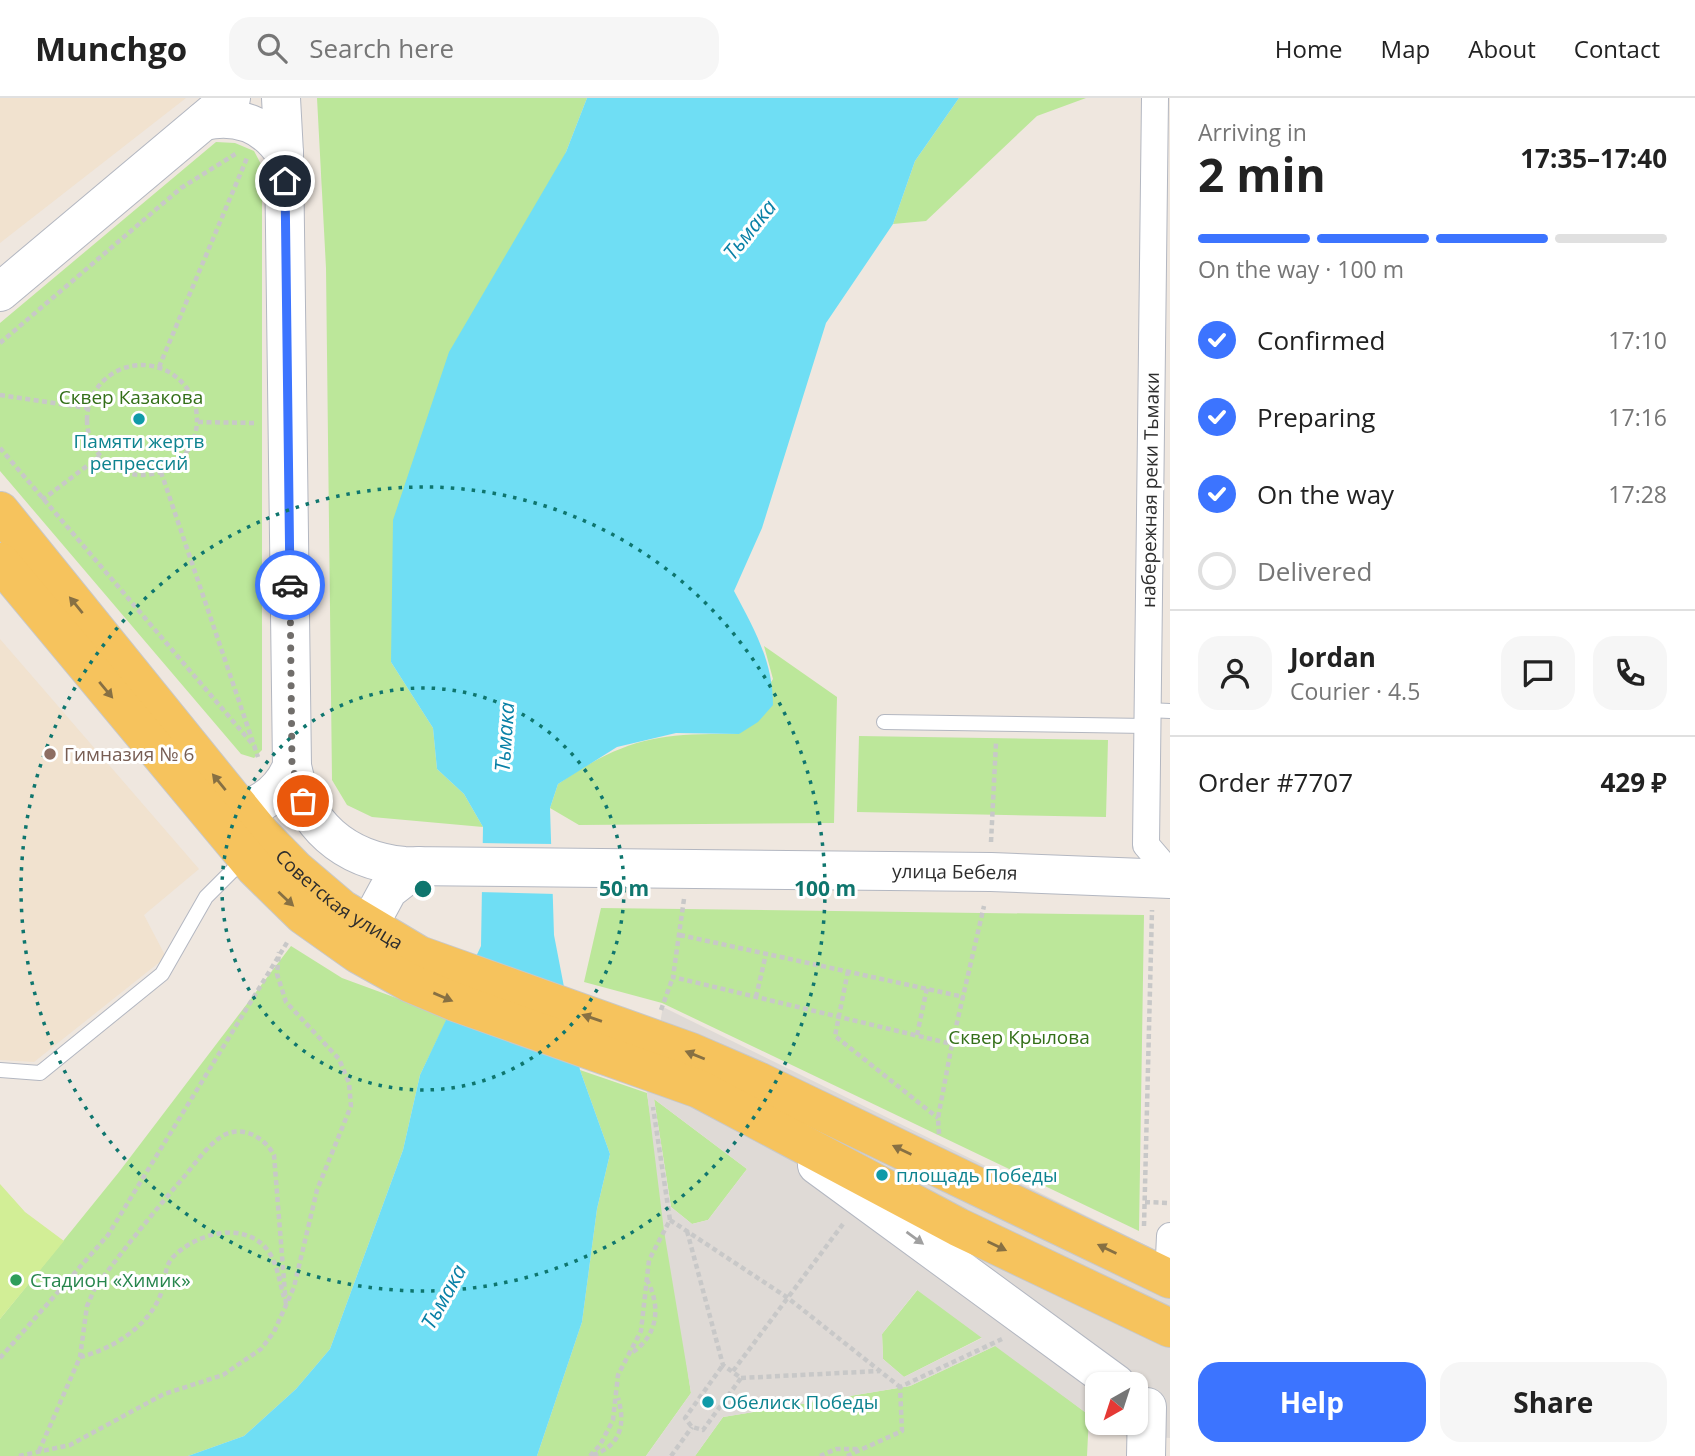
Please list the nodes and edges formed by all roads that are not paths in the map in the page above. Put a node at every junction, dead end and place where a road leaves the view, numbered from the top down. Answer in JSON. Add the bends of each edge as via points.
{"nodes":[{"id":1,"x":281,"y":98,"type":"edge"},
{"id":2,"x":1155,"y":98,"type":"edge"},
{"id":3,"x":218,"y":109,"type":"edge"},
{"id":4,"x":266,"y":155,"type":"junction"},
{"id":5,"x":0,"y":292,"type":"edge"},
{"id":6,"x":1161,"y":316,"type":"edge"},
{"id":7,"x":17,"y":509,"type":"edge"},
{"id":8,"x":0,"y":562,"type":"edge"},
{"id":9,"x":1155,"y":716,"type":"edge"},
{"id":10,"x":884,"y":722,"type":"dead end"},
{"id":11,"x":276,"y":765,"type":"junction"},
{"id":12,"x":243,"y":810,"type":"junction"},
{"id":13,"x":246,"y":857,"type":"junction"},
{"id":14,"x":419,"y":866,"type":"junction"},
{"id":15,"x":1170,"y":873,"type":"edge"},
{"id":16,"x":1161,"y":895,"type":"edge"},
{"id":17,"x":381,"y":946,"type":"junction"},
{"id":18,"x":655,"y":1057,"type":"junction"},
{"id":19,"x":0,"y":1070,"type":"edge"},
{"id":20,"x":742,"y":1110,"type":"junction"},
{"id":21,"x":1170,"y":1236,"type":"edge"},
{"id":22,"x":1169,"y":1278,"type":"edge"},
{"id":23,"x":1117,"y":1303,"type":"junction"},
{"id":24,"x":1170,"y":1328,"type":"edge"},
{"id":25,"x":1100,"y":1372,"type":"edge"},
{"id":26,"x":1151,"y":1404,"type":"edge"},
{"id":27,"x":1146,"y":1456,"type":"edge"}],
"edges":[{"from":1,"to":4,"type":"main road"},
{"from":2,"to":6,"type":"street","name":"набережная реки Тьмаки"},
{"from":3,"to":4,"type":"main road","via":[[272,137]]},
{"from":3,"to":5,"type":"main road"},
{"from":4,"to":11,"type":"main road"},
{"from":6,"to":9,"type":"street","name":"набережная реки Тьмаки"},
{"from":12,"to":7,"type":"main road","name":"Советская улица","one_way":true},
{"from":8,"to":13,"type":"main road","name":"Советская улица","one_way":true},
{"from":9,"to":10,"type":"lane","via":[[997,724]]},
{"from":9,"to":15,"type":"street","name":"набережная реки Тьмаки","via":[[1146,845]]},
{"from":11,"to":12,"type":"main road","via":[[283,783],[271,797]]},
{"from":11,"to":14,"type":"main road","name":"улица Бебеля","via":[[327,835],[369,860]]},
{"from":12,"to":17,"type":"main road","name":"Советская улица","via":[[300,874]]},
{"from":13,"to":17,"type":"main road","name":"Советская улица","one_way":true,"via":[[303,915]]},
{"from":13,"to":19,"type":"lane","via":[[206,897],[162,974],[40,1073]]},
{"from":14,"to":16,"type":"main road","name":"улица Бебеля","via":[[611,869]]},
{"from":14,"to":17,"type":"main road","via":[[388,890]]},
{"from":17,"to":18,"type":"main road","name":"Советская улица","via":[[455,1002]]},
{"from":18,"to":20,"type":"main road","via":[[699,1089]]},
{"from":22,"to":18,"type":"main road","one_way":true,"via":[[758,1081]]},
{"from":20,"to":23,"type":"main road","one_way":true,"via":[[958,1227]]},
{"from":20,"to":25,"type":"main road","one_way":true},
{"from":21,"to":22,"type":"street"},
{"from":22,"to":23,"type":"main road","via":[[1150,1297]]},
{"from":23,"to":24,"type":"main road"},
{"from":26,"to":27,"type":"main road"}]}
